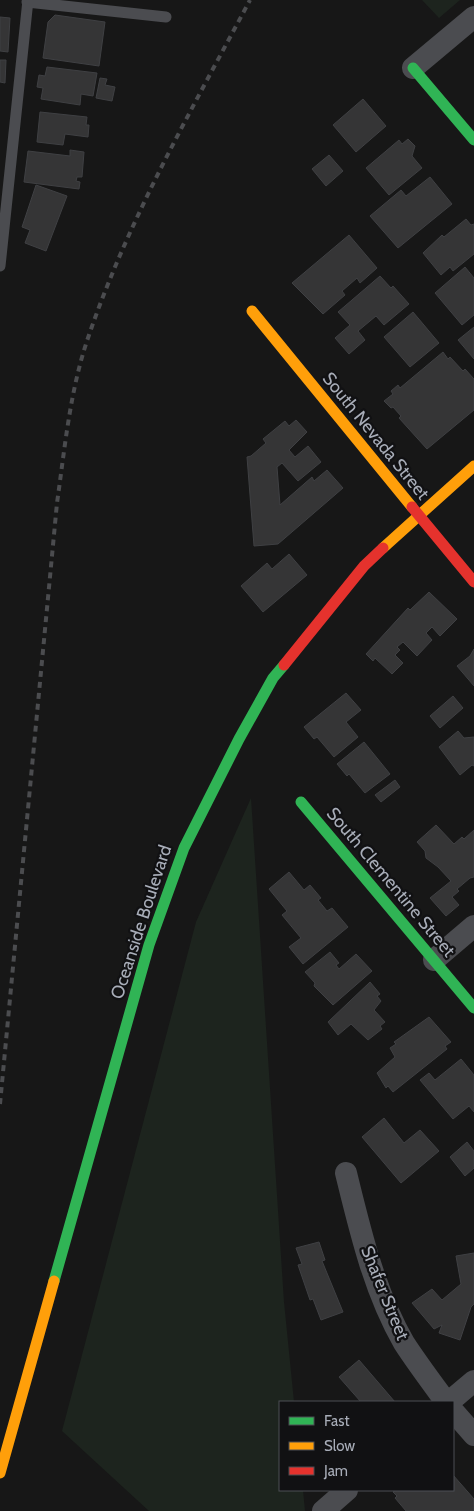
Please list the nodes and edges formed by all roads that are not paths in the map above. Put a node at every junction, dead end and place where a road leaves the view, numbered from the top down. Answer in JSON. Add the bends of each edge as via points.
{"nodes":[{"id":1,"x":27,"y":1,"type":"edge"},
{"id":2,"x":166,"y":17,"type":"dead end"},
{"id":3,"x":474,"y":17,"type":"edge"},
{"id":4,"x":413,"y":68,"type":"joint"},
{"id":5,"x":474,"y":140,"type":"edge"},
{"id":6,"x":0,"y":266,"type":"edge"},
{"id":7,"x":252,"y":311,"type":"dead end"},
{"id":8,"x":474,"y":466,"type":"edge"},
{"id":9,"x":418,"y":514,"type":"junction"},
{"id":10,"x":474,"y":582,"type":"edge"},
{"id":11,"x":301,"y":802,"type":"dead end"},
{"id":12,"x":474,"y":926,"type":"edge"},
{"id":13,"x":434,"y":960,"type":"junction"},
{"id":14,"x":474,"y":1008,"type":"edge"},
{"id":15,"x":346,"y":1173,"type":"dead end"},
{"id":16,"x":474,"y":1381,"type":"edge"},
{"id":17,"x":446,"y":1401,"type":"edge"},
{"id":18,"x":448,"y":1401,"type":"edge"},
{"id":19,"x":454,"y":1412,"type":"edge"},
{"id":20,"x":474,"y":1436,"type":"edge"},
{"id":21,"x":0,"y":1473,"type":"edge"},
{"id":22,"x":347,"y":1491,"type":"edge"},
{"id":23,"x":323,"y":1511,"type":"edge"}],
"edges":[{"from":1,"to":2,"type":"lane"},
{"from":1,"to":6,"type":"lane"},
{"from":3,"to":4,"type":"street"},
{"from":4,"to":5,"type":"main road"},
{"from":7,"to":9,"type":"main road","name":"South Nevada Street"},
{"from":8,"to":9,"type":"main road","name":"Oceanside Boulevard"},
{"from":9,"to":10,"type":"main road","name":"South Nevada Street"},
{"from":9,"to":21,"type":"main road","name":"Oceanside Boulevard","via":[[364,566],[273,678],[184,848],[148,946]]},
{"from":11,"to":13,"type":"main road","name":"South Clementine Street"},
{"from":12,"to":13,"type":"street"},
{"from":13,"to":14,"type":"main road","name":"South Clementine Street"},
{"from":15,"to":17,"type":"street","name":"Shafer Street","via":[[359,1228],[390,1314],[403,1341]]},
{"from":16,"to":18,"type":"street"},
{"from":19,"to":20,"type":"street"},
{"from":22,"to":23,"type":"street"}]}
